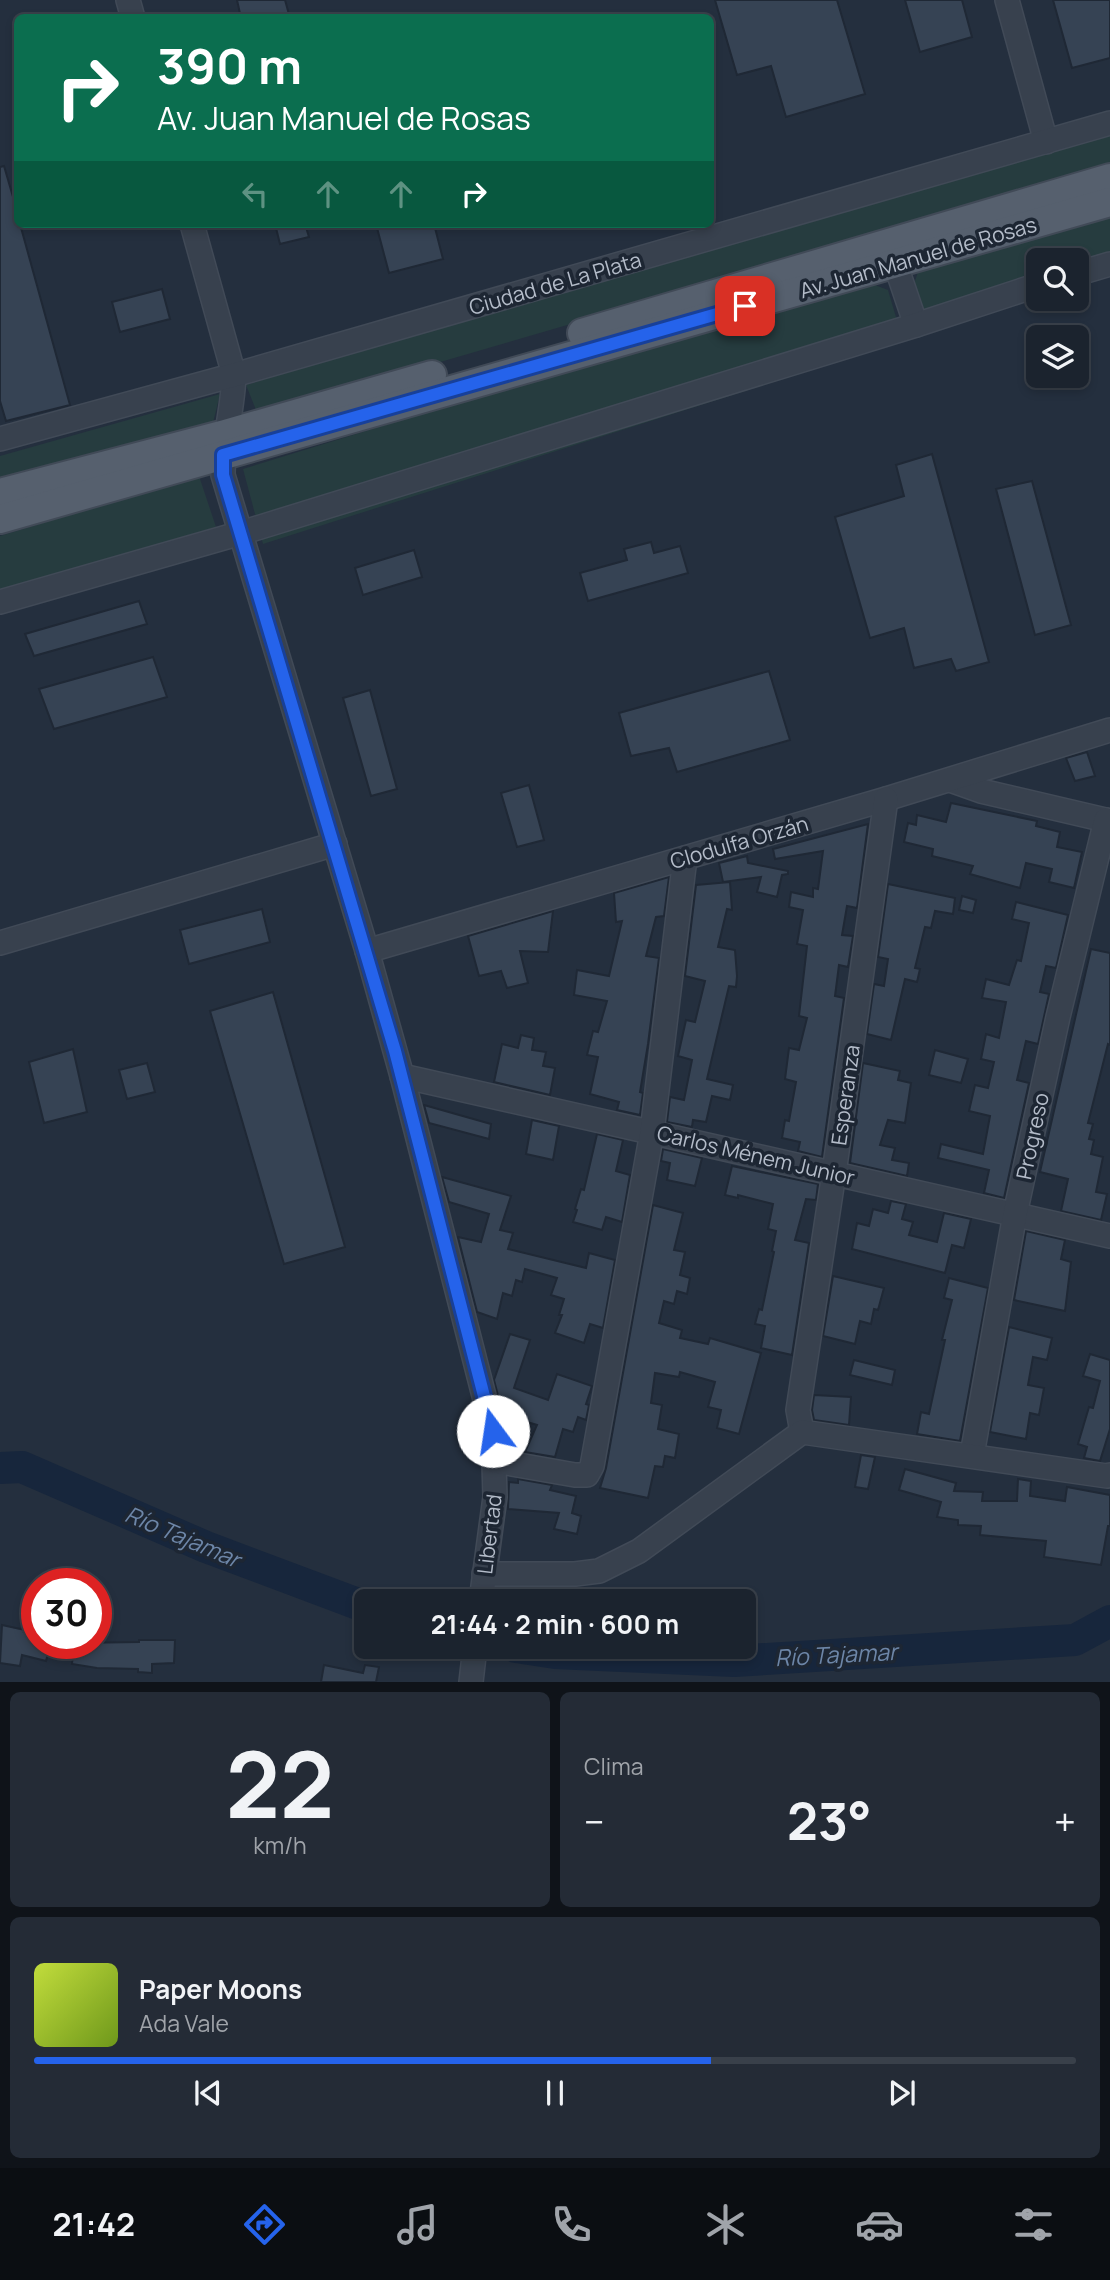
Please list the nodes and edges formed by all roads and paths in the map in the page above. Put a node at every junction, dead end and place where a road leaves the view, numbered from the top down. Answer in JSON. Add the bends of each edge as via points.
{"nodes":[{"id":1,"x":1007,"y":0,"type":"edge"},
{"id":2,"x":1110,"y":123,"type":"edge"},
{"id":3,"x":1046,"y":142,"type":"junction"},
{"id":4,"x":1110,"y":178,"type":"edge"},
{"id":5,"x":1110,"y":202,"type":"edge"},
{"id":6,"x":193,"y":228,"type":"edge"},
{"id":7,"x":895,"y":263,"type":"junction"},
{"id":8,"x":1110,"y":264,"type":"edge"},
{"id":9,"x":1089,"y":270,"type":"edge"},
{"id":10,"x":1026,"y":289,"type":"edge"},
{"id":11,"x":916,"y":325,"type":"junction"},
{"id":12,"x":234,"y":375,"type":"junction"},
{"id":13,"x":0,"y":439,"type":"edge"},
{"id":14,"x":224,"y":444,"type":"junction"},
{"id":15,"x":0,"y":493,"type":"edge"},
{"id":16,"x":0,"y":519,"type":"edge"},
{"id":17,"x":241,"y":533,"type":"junction"},
{"id":18,"x":0,"y":602,"type":"edge"},
{"id":19,"x":1110,"y":730,"type":"edge"},
{"id":20,"x":950,"y":780,"type":"junction"},
{"id":21,"x":886,"y":799,"type":"junction"},
{"id":22,"x":1108,"y":820,"type":"edge"},
{"id":23,"x":335,"y":844,"type":"junction"},
{"id":24,"x":685,"y":858,"type":"junction"},
{"id":25,"x":0,"y":943,"type":"edge"},
{"id":26,"x":367,"y":951,"type":"junction"},
{"id":27,"x":402,"y":1076,"type":"junction"},
{"id":28,"x":652,"y":1132,"type":"junction"},
{"id":29,"x":834,"y":1173,"type":"junction"},
{"id":30,"x":1015,"y":1214,"type":"junction"},
{"id":31,"x":1110,"y":1236,"type":"edge"},
{"id":32,"x":802,"y":1432,"type":"junction"},
{"id":33,"x":972,"y":1455,"type":"junction"},
{"id":34,"x":495,"y":1461,"type":"junction"},
{"id":35,"x":1108,"y":1475,"type":"edge"},
{"id":36,"x":484,"y":1574,"type":"junction"},
{"id":37,"x":482,"y":1589,"type":"edge"}],
"edges":[{"from":1,"to":3,"type":"street"},
{"from":2,"to":3,"type":"street","name":"Ciudad de La Plata"},
{"from":3,"to":12,"type":"street","name":"Ciudad de La Plata"},
{"from":4,"to":14,"type":"main road","name":"Av. Juan Manuel de Rosas","via":[[564,338]]},
{"from":5,"to":7,"type":"main road","name":"Av. Juan Manuel de Rosas"},
{"from":6,"to":12,"type":"street"},
{"from":7,"to":11,"type":"street"},
{"from":7,"to":14,"type":"main road","name":"Av. Juan Manuel de Rosas"},
{"from":8,"to":9,"type":"street"},
{"from":10,"to":11,"type":"street"},
{"from":11,"to":17,"type":"street"},
{"from":12,"to":13,"type":"street","name":"Ciudad de La Plata"},
{"from":12,"to":14,"type":"street","name":"Libertad"},
{"from":14,"to":15,"type":"main road","name":"Av. Juan Manuel de Rosas"},
{"from":14,"to":16,"type":"main road","name":"Av. Juan Manuel de Rosas"},
{"from":14,"to":17,"type":"street","name":"Libertad","via":[[223,475]]},
{"from":17,"to":18,"type":"street"},
{"from":17,"to":23,"type":"street","name":"Libertad"},
{"from":19,"to":20,"type":"street","name":"Clodulfa Orzán"},
{"from":20,"to":21,"type":"street","name":"Clodulfa Orzán"},
{"from":20,"to":22,"type":"street"},
{"from":21,"to":24,"type":"street","name":"Clodulfa Orzán"},
{"from":21,"to":29,"type":"street","name":"Esperanza"},
{"from":22,"to":30,"type":"street","name":"Progreso"},
{"from":23,"to":25,"type":"street"},
{"from":23,"to":26,"type":"street","name":"Libertad"},
{"from":24,"to":26,"type":"street","name":"Clodulfa Orzán"},
{"from":24,"to":28,"type":"street"},
{"from":26,"to":27,"type":"street","name":"Libertad"},
{"from":27,"to":28,"type":"street","name":"Carlos Ménem Junior"},
{"from":27,"to":34,"type":"street","name":"Libertad","via":[[493,1431]]},
{"from":28,"to":29,"type":"street","name":"Carlos Ménem Junior"},
{"from":28,"to":34,"type":"street","via":[[592,1466],[587,1475],[575,1475]]},
{"from":29,"to":30,"type":"street","name":"Carlos Ménem Junior"},
{"from":29,"to":32,"type":"street","name":"Esperanza","via":[[798,1410]]},
{"from":30,"to":31,"type":"street","name":"Carlos Ménem Junior"},
{"from":30,"to":33,"type":"street","name":"Progreso"},
{"from":32,"to":33,"type":"street"},
{"from":32,"to":36,"type":"street","via":[[639,1551],[599,1572]]},
{"from":33,"to":35,"type":"street"},
{"from":34,"to":36,"type":"street","name":"Libertad"},
{"from":36,"to":37,"type":"street","name":"Libertad"}]}
